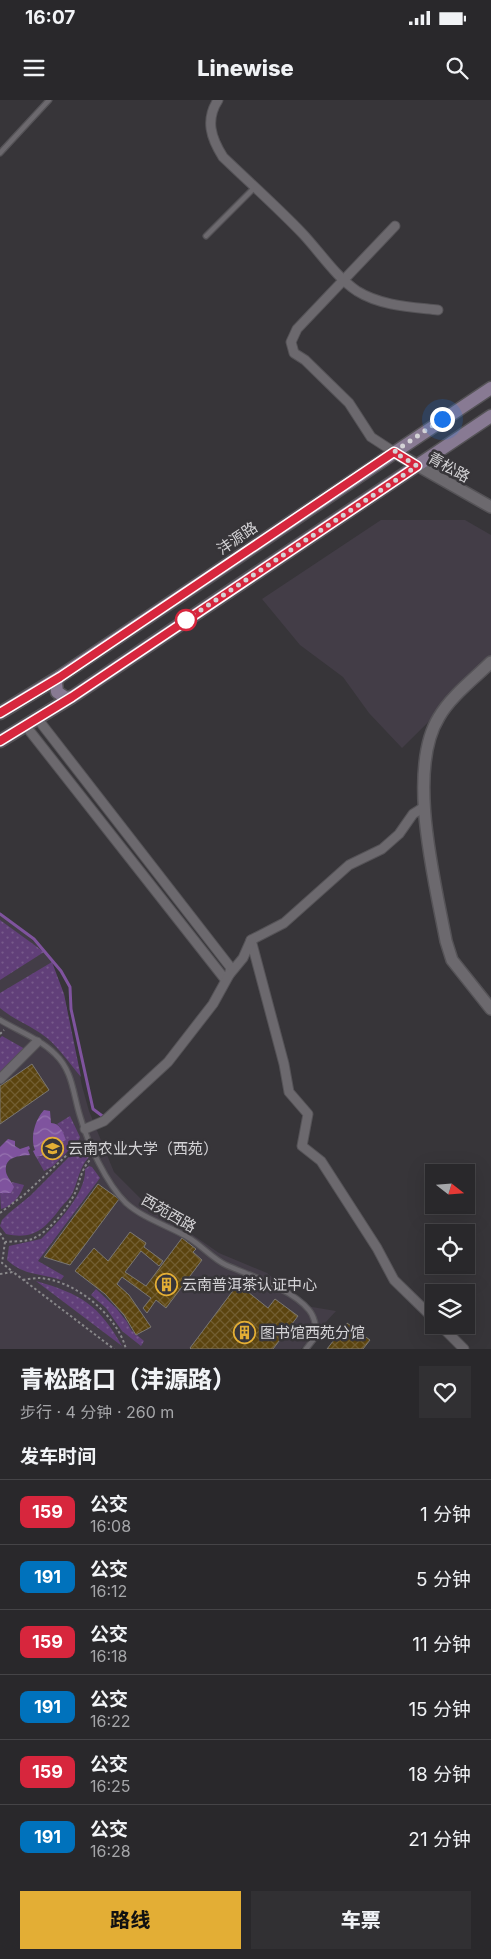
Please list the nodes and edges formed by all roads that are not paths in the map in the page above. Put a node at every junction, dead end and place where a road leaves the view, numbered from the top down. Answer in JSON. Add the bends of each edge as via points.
{"nodes":[{"id":1,"x":49,"y":100,"type":"edge"},
{"id":2,"x":218,"y":100,"type":"edge"},
{"id":3,"x":0,"y":153,"type":"edge"},
{"id":4,"x":255,"y":187,"type":"junction"},
{"id":5,"x":395,"y":226,"type":"dead end"},
{"id":6,"x":206,"y":236,"type":"dead end"},
{"id":7,"x":345,"y":280,"type":"junction"},
{"id":8,"x":438,"y":310,"type":"dead end"},
{"id":9,"x":491,"y":388,"type":"edge"},
{"id":10,"x":491,"y":416,"type":"edge"},
{"id":11,"x":394,"y":452,"type":"junction"},
{"id":12,"x":417,"y":466,"type":"junction"},
{"id":13,"x":491,"y":506,"type":"edge"},
{"id":14,"x":491,"y":662,"type":"edge"},
{"id":15,"x":60,"y":677,"type":"junction"},
{"id":16,"x":72,"y":697,"type":"junction"},
{"id":17,"x":18,"y":702,"type":"junction"},
{"id":18,"x":0,"y":713,"type":"edge"},
{"id":19,"x":31,"y":721,"type":"junction"},
{"id":20,"x":0,"y":741,"type":"edge"},
{"id":21,"x":424,"y":807,"type":"junction"},
{"id":22,"x":251,"y":940,"type":"junction"},
{"id":23,"x":229,"y":975,"type":"junction"},
{"id":24,"x":491,"y":1009,"type":"edge"},
{"id":25,"x":0,"y":1020,"type":"edge"},
{"id":26,"x":37,"y":1042,"type":"junction"},
{"id":27,"x":0,"y":1078,"type":"edge"},
{"id":28,"x":86,"y":1132,"type":"junction"},
{"id":29,"x":425,"y":1310,"type":"edge"},
{"id":30,"x":449,"y":1334,"type":"edge"},
{"id":31,"x":306,"y":1349,"type":"edge"},
{"id":32,"x":464,"y":1349,"type":"edge"}],
"edges":[{"from":1,"to":3,"type":"lane"},
{"from":2,"to":4,"type":"street","via":[[210,117],[214,142],[223,157]]},
{"from":4,"to":6,"type":"lane"},
{"from":4,"to":7,"type":"street"},
{"from":5,"to":7,"type":"street"},
{"from":7,"to":8,"type":"street","via":[[372,298]]},
{"from":7,"to":11,"type":"street","via":[[297,329],[291,342],[294,353],[349,403],[371,437]]},
{"from":9,"to":11,"type":"main road","name":"沣源路"},
{"from":10,"to":12,"type":"main road"},
{"from":11,"to":12,"type":"street","name":"青松路"},
{"from":11,"to":15,"type":"main road","name":"沣源路"},
{"from":12,"to":13,"type":"street","name":"青松路"},
{"from":12,"to":16,"type":"main road"},
{"from":14,"to":21,"type":"street","via":[[438,717],[425,765]]},
{"from":15,"to":16,"type":"main road","via":[[56,682],[57,692],[66,698]]},
{"from":15,"to":17,"type":"main road","name":"沣源路"},
{"from":16,"to":19,"type":"main road"},
{"from":17,"to":18,"type":"main road","name":"沣源路"},
{"from":17,"to":19,"type":"main road","via":[[25,700],[34,705],[35,716]]},
{"from":19,"to":20,"type":"main road"},
{"from":19,"to":23,"type":"street","via":[[230,968]]},
{"from":19,"to":23,"type":"street","via":[[224,978]]},
{"from":21,"to":22,"type":"street","via":[[412,814],[399,834],[382,849],[349,865],[284,923]]},
{"from":21,"to":24,"type":"street","via":[[452,960]]},
{"from":22,"to":23,"type":"street","via":[[243,958]]},
{"from":22,"to":29,"type":"street","via":[[289,1092],[308,1114],[302,1146],[321,1161],[394,1280]]},
{"from":23,"to":28,"type":"street","via":[[213,1004],[168,1062],[104,1121]]},
{"from":25,"to":26,"type":"lane","name":"西苑西路"},
{"from":26,"to":27,"type":"street"},
{"from":26,"to":28,"type":"lane","name":"西苑西路","via":[[55,1054],[68,1072]]},
{"from":28,"to":31,"type":"lane","name":"西苑西路","via":[[112,1185],[126,1203],[189,1238],[224,1264],[268,1282],[310,1311],[317,1335]]},
{"from":30,"to":32,"type":"street"}]}
